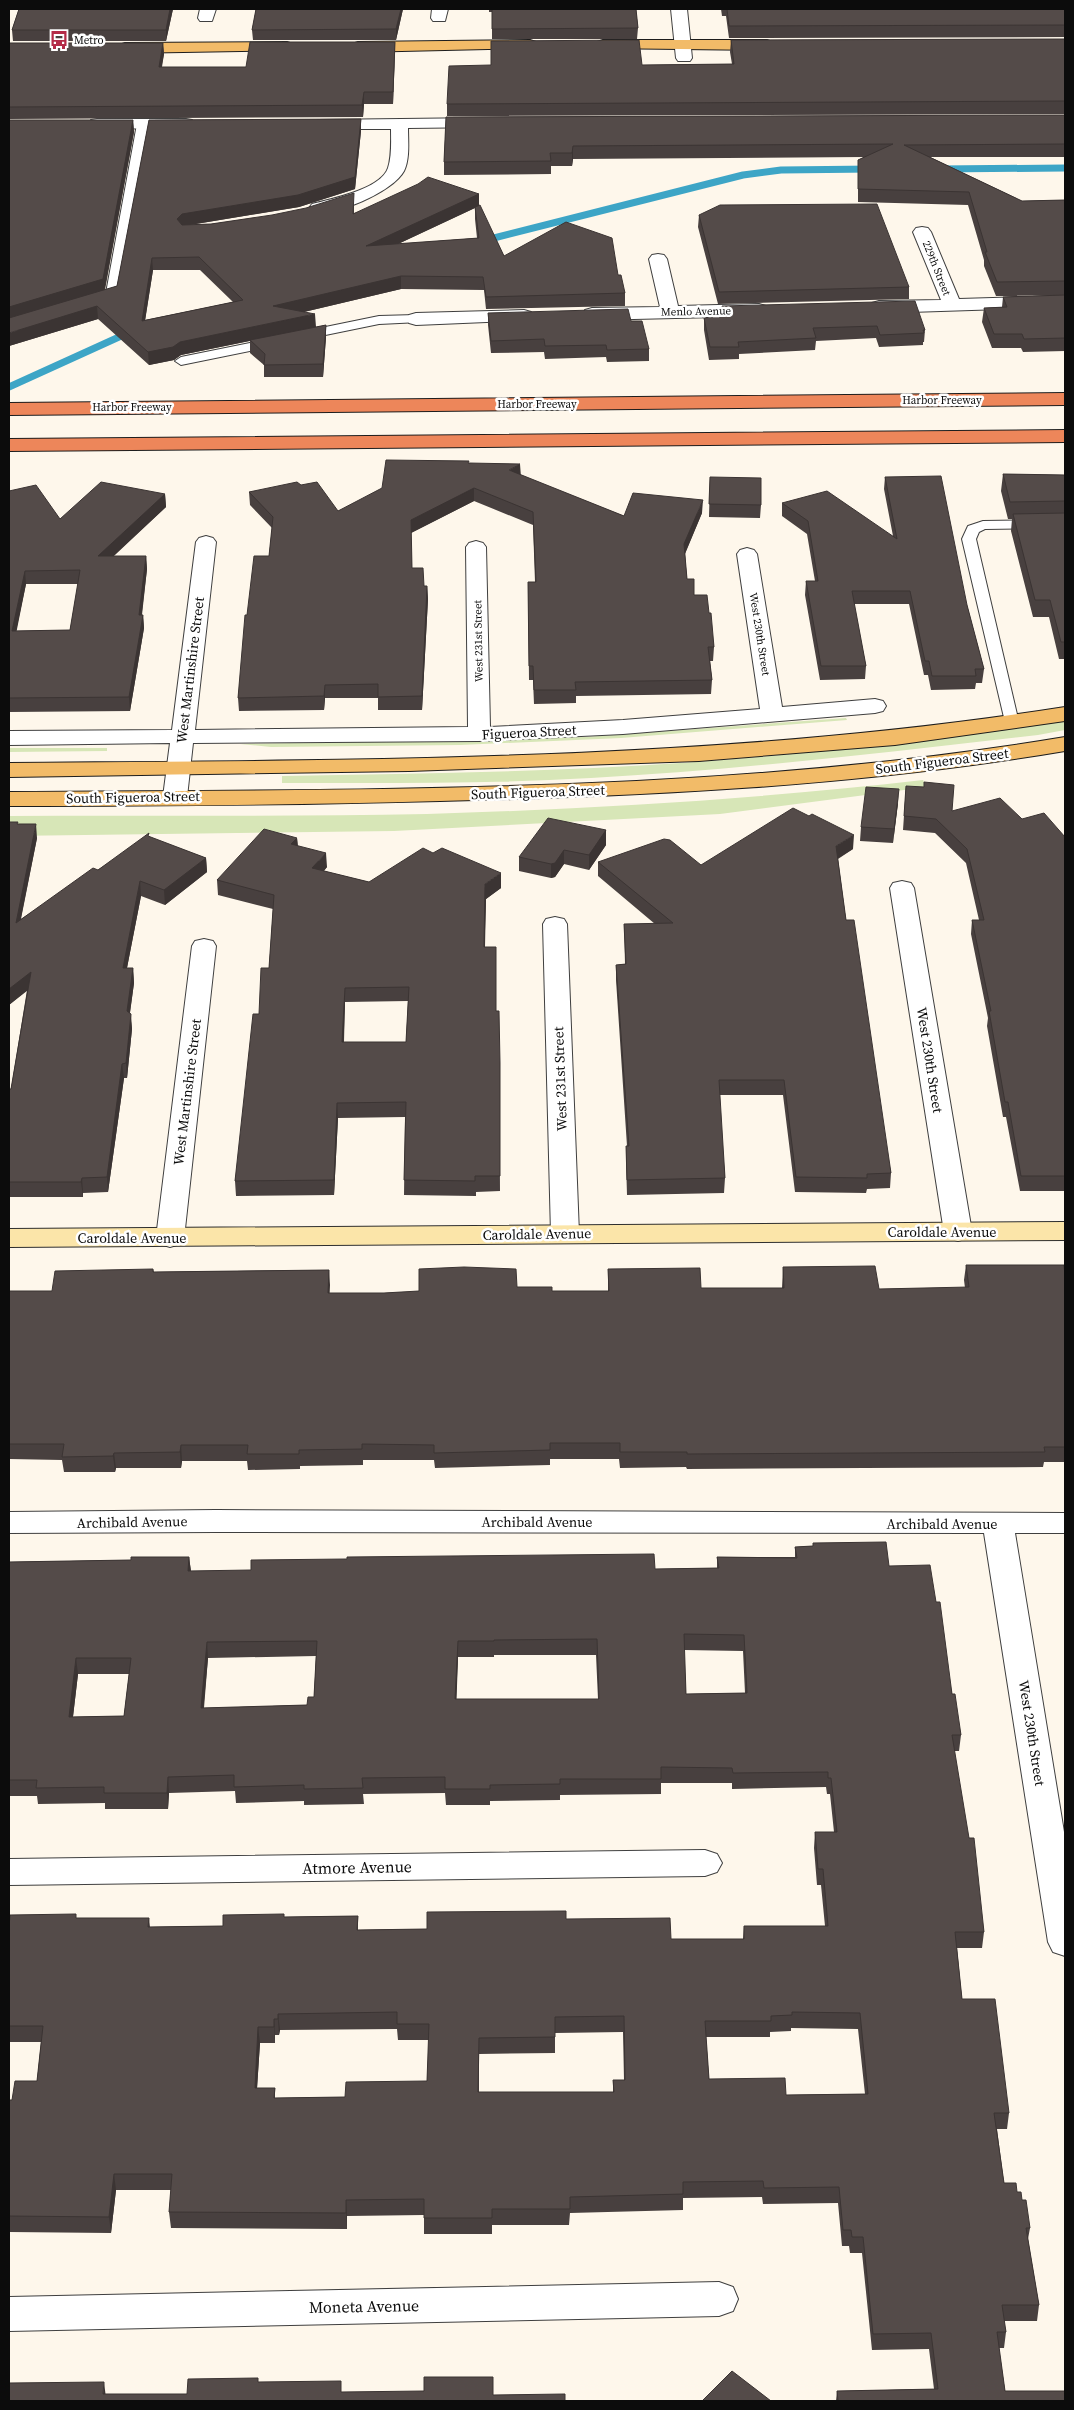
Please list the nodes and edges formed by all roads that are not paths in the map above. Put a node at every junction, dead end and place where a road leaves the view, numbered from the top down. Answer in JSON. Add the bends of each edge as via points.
{"nodes":[{"id":1,"x":679,"y":9,"type":"edge"},
{"id":2,"x":545,"y":45,"type":"edge"},
{"id":3,"x":584,"y":45,"type":"edge"},
{"id":4,"x":778,"y":51,"type":"edge"},
{"id":5,"x":683,"y":52,"type":"junction"},
{"id":6,"x":303,"y":53,"type":"edge"},
{"id":7,"x":110,"y":54,"type":"edge"},
{"id":8,"x":594,"y":58,"type":"edge"},
{"id":9,"x":535,"y":59,"type":"edge"},
{"id":10,"x":400,"y":123,"type":"junction"},
{"id":11,"x":499,"y":123,"type":"edge"},
{"id":12,"x":85,"y":124,"type":"edge"},
{"id":13,"x":143,"y":124,"type":"junction"},
{"id":14,"x":202,"y":124,"type":"edge"},
{"id":15,"x":311,"y":124,"type":"edge"},
{"id":16,"x":298,"y":213,"type":"edge"},
{"id":17,"x":922,"y":232,"type":"dead end"},
{"id":18,"x":658,"y":259,"type":"dead end"},
{"id":19,"x":1065,"y":302,"type":"edge"},
{"id":20,"x":84,"y":303,"type":"edge"},
{"id":21,"x":952,"y":305,"type":"junction"},
{"id":22,"x":865,"y":307,"type":"edge"},
{"id":23,"x":777,"y":309,"type":"edge"},
{"id":24,"x":670,"y":312,"type":"junction"},
{"id":25,"x":572,"y":314,"type":"edge"},
{"id":26,"x":543,"y":315,"type":"edge"},
{"id":27,"x":416,"y":319,"type":"joint"},
{"id":28,"x":181,"y":361,"type":"edge"},
{"id":29,"x":1065,"y":399,"type":"edge"},
{"id":30,"x":9,"y":408,"type":"edge"},
{"id":31,"x":1065,"y":436,"type":"edge"},
{"id":32,"x":9,"y":445,"type":"edge"},
{"id":33,"x":1065,"y":524,"type":"edge"},
{"id":34,"x":206,"y":542,"type":"dead end"},
{"id":35,"x":476,"y":547,"type":"dead end"},
{"id":36,"x":747,"y":554,"type":"dead end"},
{"id":37,"x":874,"y":706,"type":"dead end"},
{"id":38,"x":1065,"y":714,"type":"edge"},
{"id":39,"x":772,"y":715,"type":"junction"},
{"id":40,"x":1011,"y":722,"type":"junction"},
{"id":41,"x":479,"y":734,"type":"junction"},
{"id":42,"x":182,"y":736,"type":"junction"},
{"id":43,"x":9,"y":738,"type":"edge"},
{"id":44,"x":1065,"y":744,"type":"edge"},
{"id":45,"x":178,"y":768,"type":"junction"},
{"id":46,"x":9,"y":770,"type":"edge"},
{"id":47,"x":175,"y":797,"type":"junction"},
{"id":48,"x":9,"y":799,"type":"edge"},
{"id":49,"x":902,"y":888,"type":"dead end"},
{"id":50,"x":555,"y":924,"type":"dead end"},
{"id":51,"x":204,"y":946,"type":"dead end"},
{"id":52,"x":1065,"y":1231,"type":"edge"},
{"id":53,"x":958,"y":1232,"type":"junction"},
{"id":54,"x":566,"y":1234,"type":"junction"},
{"id":55,"x":9,"y":1238,"type":"edge"},
{"id":56,"x":170,"y":1238,"type":"junction"},
{"id":57,"x":9,"y":1523,"type":"edge"},
{"id":58,"x":1065,"y":1523,"type":"edge"},
{"id":59,"x":998,"y":1524,"type":"junction"},
{"id":60,"x":705,"y":1863,"type":"dead end"},
{"id":61,"x":9,"y":1872,"type":"edge"},
{"id":62,"x":1065,"y":1942,"type":"edge"},
{"id":63,"x":718,"y":2298,"type":"dead end"},
{"id":64,"x":9,"y":2314,"type":"edge"}],
"edges":[{"from":1,"to":5,"type":"street"},
{"from":2,"to":9,"type":"main road","via":[[345,53]]},
{"from":3,"to":5,"type":"main road"},
{"from":4,"to":5,"type":"main road"},
{"from":5,"to":8,"type":"main road"},
{"from":6,"to":7,"type":"main road"},
{"from":10,"to":11,"type":"street"},
{"from":10,"to":15,"type":"street"},
{"from":10,"to":16,"type":"street","via":[[396,169],[387,180],[371,192]]},
{"from":12,"to":13,"type":"street"},
{"from":13,"to":14,"type":"street"},
{"from":13,"to":20,"type":"lane","via":[[112,295]]},
{"from":17,"to":21,"type":"street","name":"229th Street"},
{"from":18,"to":24,"type":"street"},
{"from":19,"to":21,"type":"street"},
{"from":21,"to":22,"type":"street"},
{"from":23,"to":24,"type":"street","name":"Menlo Avenue"},
{"from":24,"to":25,"type":"street","name":"Menlo Avenue"},
{"from":26,"to":27,"type":"street"},
{"from":27,"to":28,"type":"lane","via":[[379,320]]},
{"from":29,"to":30,"type":"highway","name":"Harbor Freeway"},
{"from":31,"to":32,"type":"highway"},
{"from":33,"to":40,"type":"lane","via":[[983,525],[973,530],[969,539]]},
{"from":34,"to":42,"type":"street","name":"West Martinshire Street"},
{"from":35,"to":41,"type":"street","name":"West 231st Street"},
{"from":36,"to":39,"type":"street","name":"West 230th Street"},
{"from":37,"to":39,"type":"street","name":"Figueroa Street"},
{"from":38,"to":40,"type":"main road","name":"South Figueroa Street"},
{"from":39,"to":41,"type":"street","name":"Figueroa Street"},
{"from":40,"to":45,"type":"main road","name":"South Figueroa Street","via":[[836,744],[703,754],[580,760]]},
{"from":41,"to":42,"type":"street","name":"Figueroa Street"},
{"from":42,"to":43,"type":"street","name":"Figueroa Street"},
{"from":42,"to":45,"type":"street","name":"West Martinshire Street"},
{"from":44,"to":47,"type":"main road","name":"South Figueroa Street","via":[[944,762],[684,786],[432,796]]},
{"from":45,"to":46,"type":"main road","name":"South Figueroa Street"},
{"from":45,"to":47,"type":"street","name":"West Martinshire Street"},
{"from":47,"to":48,"type":"main road","name":"South Figueroa Street"},
{"from":49,"to":53,"type":"street","name":"West 230th Street"},
{"from":50,"to":54,"type":"street","name":"West 231st Street"},
{"from":51,"to":56,"type":"street","name":"West Martinshire Street"},
{"from":52,"to":53,"type":"street","name":"Caroldale Avenue"},
{"from":53,"to":54,"type":"street","name":"Caroldale Avenue"},
{"from":54,"to":56,"type":"street","name":"Caroldale Avenue"},
{"from":55,"to":56,"type":"street","name":"Caroldale Avenue"},
{"from":57,"to":59,"type":"street","name":"Archibald Avenue"},
{"from":58,"to":59,"type":"street","name":"Archibald Avenue"},
{"from":59,"to":62,"type":"street","name":"West 230th Street"},
{"from":60,"to":61,"type":"street","name":"Atmore Avenue"},
{"from":63,"to":64,"type":"street","name":"Moneta Avenue"}]}
